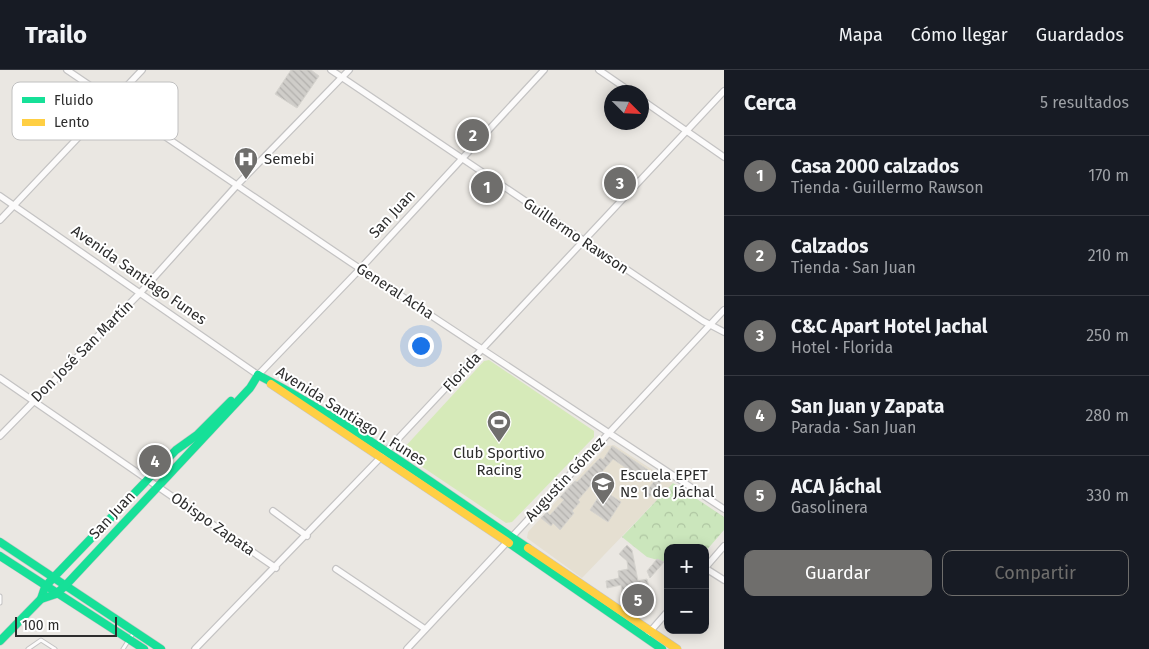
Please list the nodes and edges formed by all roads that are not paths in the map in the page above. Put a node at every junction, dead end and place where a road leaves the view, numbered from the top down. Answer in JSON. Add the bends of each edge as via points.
{"nodes":[{"id":1,"x":67,"y":70,"type":"edge"},
{"id":2,"x":142,"y":70,"type":"edge"},
{"id":3,"x":331,"y":70,"type":"edge"},
{"id":4,"x":349,"y":70,"type":"edge"},
{"id":5,"x":544,"y":70,"type":"edge"},
{"id":6,"x":599,"y":70,"type":"edge"},
{"id":7,"x":342,"y":78,"type":"junction"},
{"id":8,"x":84,"y":82,"type":"edge"},
{"id":9,"x":130,"y":82,"type":"edge"},
{"id":10,"x":621,"y":85,"type":"edge"},
{"id":11,"x":724,"y":91,"type":"edge"},
{"id":12,"x":649,"y":105,"type":"edge"},
{"id":13,"x":686,"y":132,"type":"junction"},
{"id":14,"x":75,"y":140,"type":"edge"},
{"id":15,"x":171,"y":140,"type":"edge"},
{"id":16,"x":724,"y":157,"type":"edge"},
{"id":17,"x":463,"y":159,"type":"junction"},
{"id":18,"x":238,"y":184,"type":"junction"},
{"id":19,"x":0,"y":196,"type":"edge"},
{"id":20,"x":14,"y":205,"type":"junction"},
{"id":21,"x":0,"y":220,"type":"edge"},
{"id":22,"x":584,"y":242,"type":"junction"},
{"id":23,"x":361,"y":268,"type":"junction"},
{"id":24,"x":140,"y":293,"type":"junction"},
{"id":25,"x":724,"y":310,"type":"edge"},
{"id":26,"x":710,"y":325,"type":"junction"},
{"id":27,"x":724,"y":332,"type":"edge"},
{"id":28,"x":483,"y":349,"type":"junction"},
{"id":29,"x":260,"y":376,"type":"junction"},
{"id":30,"x":0,"y":378,"type":"edge"},
{"id":31,"x":34,"y":400,"type":"junction"},
{"id":32,"x":609,"y":433,"type":"junction"},
{"id":33,"x":0,"y":436,"type":"edge"},
{"id":34,"x":383,"y":455,"type":"junction"},
{"id":35,"x":148,"y":479,"type":"junction"},
{"id":36,"x":158,"y":486,"type":"junction"},
{"id":37,"x":724,"y":509,"type":"edge"},
{"id":38,"x":273,"y":511,"type":"dead end"},
{"id":39,"x":307,"y":536,"type":"junction"},
{"id":40,"x":509,"y":538,"type":"junction"},
{"id":41,"x":0,"y":542,"type":"edge"},
{"id":42,"x":724,"y":546,"type":"edge"},
{"id":43,"x":0,"y":556,"type":"edge"},
{"id":44,"x":709,"y":563,"type":"edge"},
{"id":45,"x":276,"y":568,"type":"junction"},
{"id":46,"x":336,"y":569,"type":"dead end"},
{"id":47,"x":709,"y":571,"type":"edge"},
{"id":48,"x":53,"y":578,"type":"junction"},
{"id":49,"x":724,"y":580,"type":"edge"},
{"id":50,"x":45,"y":586,"type":"junction"},
{"id":51,"x":65,"y":586,"type":"junction"},
{"id":52,"x":56,"y":594,"type":"junction"},
{"id":53,"x":0,"y":596,"type":"edge"},
{"id":54,"x":41,"y":599,"type":"junction"},
{"id":55,"x":0,"y":603,"type":"edge"},
{"id":56,"x":664,"y":616,"type":"edge"},
{"id":57,"x":425,"y":629,"type":"junction"},
{"id":58,"x":134,"y":631,"type":"junction"},
{"id":59,"x":651,"y":631,"type":"junction"},
{"id":60,"x":645,"y":637,"type":"junction"},
{"id":61,"x":128,"y":639,"type":"junction"},
{"id":62,"x":0,"y":641,"type":"edge"},
{"id":63,"x":28,"y":649,"type":"edge"},
{"id":64,"x":55,"y":649,"type":"edge"},
{"id":65,"x":123,"y":649,"type":"edge"},
{"id":66,"x":144,"y":649,"type":"edge"},
{"id":67,"x":161,"y":649,"type":"edge"},
{"id":68,"x":195,"y":649,"type":"edge"},
{"id":69,"x":406,"y":649,"type":"edge"},
{"id":70,"x":662,"y":649,"type":"edge"},
{"id":71,"x":676,"y":649,"type":"edge"}],
"edges":[{"from":1,"to":8,"type":"street","name":"General Acha"},
{"from":2,"to":9,"type":"street"},
{"from":3,"to":7,"type":"street","name":"Guillermo Rawson"},
{"from":4,"to":7,"type":"street","name":"Don José San Martín"},
{"from":5,"to":17,"type":"street","name":"San Juan"},
{"from":6,"to":10,"type":"street"},
{"from":7,"to":17,"type":"street","name":"Guillermo Rawson"},
{"from":7,"to":18,"type":"street","name":"Don José San Martín"},
{"from":11,"to":13,"type":"street","name":"Florida"},
{"from":12,"to":13,"type":"street"},
{"from":13,"to":16,"type":"street"},
{"from":13,"to":22,"type":"street","name":"Florida"},
{"from":14,"to":20,"type":"street"},
{"from":15,"to":18,"type":"street","name":"General Acha"},
{"from":17,"to":22,"type":"street","name":"Guillermo Rawson"},
{"from":17,"to":23,"type":"street","name":"San Juan"},
{"from":18,"to":23,"type":"street","name":"General Acha"},
{"from":18,"to":24,"type":"street","name":"Don José San Martín"},
{"from":19,"to":20,"type":"street","name":"Avenida Santiago Funes"},
{"from":20,"to":21,"type":"street"},
{"from":20,"to":24,"type":"street","name":"Avenida Santiago Funes"},
{"from":22,"to":26,"type":"street","name":"Guillermo Rawson"},
{"from":22,"to":28,"type":"street","name":"Florida"},
{"from":23,"to":28,"type":"street","name":"General Acha"},
{"from":23,"to":29,"type":"street","name":"San Juan"},
{"from":24,"to":29,"type":"street","name":"Avenida Santiago Funes"},
{"from":24,"to":31,"type":"street","name":"Don José San Martín"},
{"from":25,"to":26,"type":"street","name":"Augustin Gómez"},
{"from":26,"to":27,"type":"street","name":"Guillermo Rawson"},
{"from":26,"to":32,"type":"street","name":"Augustin Gómez"},
{"from":28,"to":32,"type":"street","name":"General Acha"},
{"from":28,"to":34,"type":"street","name":"Florida"},
{"from":29,"to":34,"type":"main road","name":"Avenida Santiago I. Funes","via":[[295,394]]},
{"from":29,"to":35,"type":"main road","name":"San Juan"},
{"from":29,"to":36,"type":"main road","name":"San Juan"},
{"from":30,"to":31,"type":"street","name":"Obispo Zapata"},
{"from":31,"to":33,"type":"street","name":"Don José San Martín"},
{"from":31,"to":35,"type":"street","name":"Obispo Zapata"},
{"from":32,"to":37,"type":"street","name":"General Acha"},
{"from":32,"to":40,"type":"street","name":"Augustin Gómez"},
{"from":34,"to":39,"type":"street","name":"Florida"},
{"from":34,"to":40,"type":"main road","name":"Avenida Santiago I. Funes"},
{"from":35,"to":36,"type":"street","name":"Obispo Zapata"},
{"from":35,"to":48,"type":"main road","name":"San Juan"},
{"from":36,"to":45,"type":"street","name":"Obispo Zapata"},
{"from":36,"to":51,"type":"main road","name":"San Juan"},
{"from":38,"to":39,"type":"street"},
{"from":39,"to":45,"type":"street","name":"Florida"},
{"from":40,"to":57,"type":"street","name":"Augustin Gómez"},
{"from":40,"to":59,"type":"main road","name":"Avenida Santiago I. Funes"},
{"from":40,"to":60,"type":"main road","name":"Avenida Santiago I. Funes"},
{"from":41,"to":48,"type":"main road"},
{"from":42,"to":44,"type":"street"},
{"from":43,"to":50,"type":"main road"},
{"from":45,"to":68,"type":"street","name":"Florida"},
{"from":46,"to":57,"type":"street"},
{"from":47,"to":49,"type":"street"},
{"from":48,"to":50,"type":"main road","name":"San Juan"},
{"from":48,"to":51,"type":"main road"},
{"from":50,"to":52,"type":"main road"},
{"from":50,"to":54,"type":"main road","name":"San Juan"},
{"from":51,"to":52,"type":"main road","name":"San Juan"},
{"from":51,"to":58,"type":"main road"},
{"from":52,"to":54,"type":"main road","name":"San Juan"},
{"from":52,"to":61,"type":"main road"},
{"from":53,"to":55,"type":"lane"},
{"from":54,"to":62,"type":"main road","name":"San Juan"},
{"from":56,"to":59,"type":"street"},
{"from":57,"to":69,"type":"street","name":"Augustin Gómez"},
{"from":58,"to":61,"type":"lane"},
{"from":58,"to":67,"type":"main road"},
{"from":59,"to":60,"type":"street"},
{"from":59,"to":71,"type":"main road","name":"Avenida Santiago I. Funes"},
{"from":60,"to":70,"type":"main road","name":"Avenida Santiago I. Funes"},
{"from":61,"to":65,"type":"lane"},
{"from":61,"to":66,"type":"main road"},
{"from":63,"to":64,"type":"lane","via":[[40,640]]}]}
